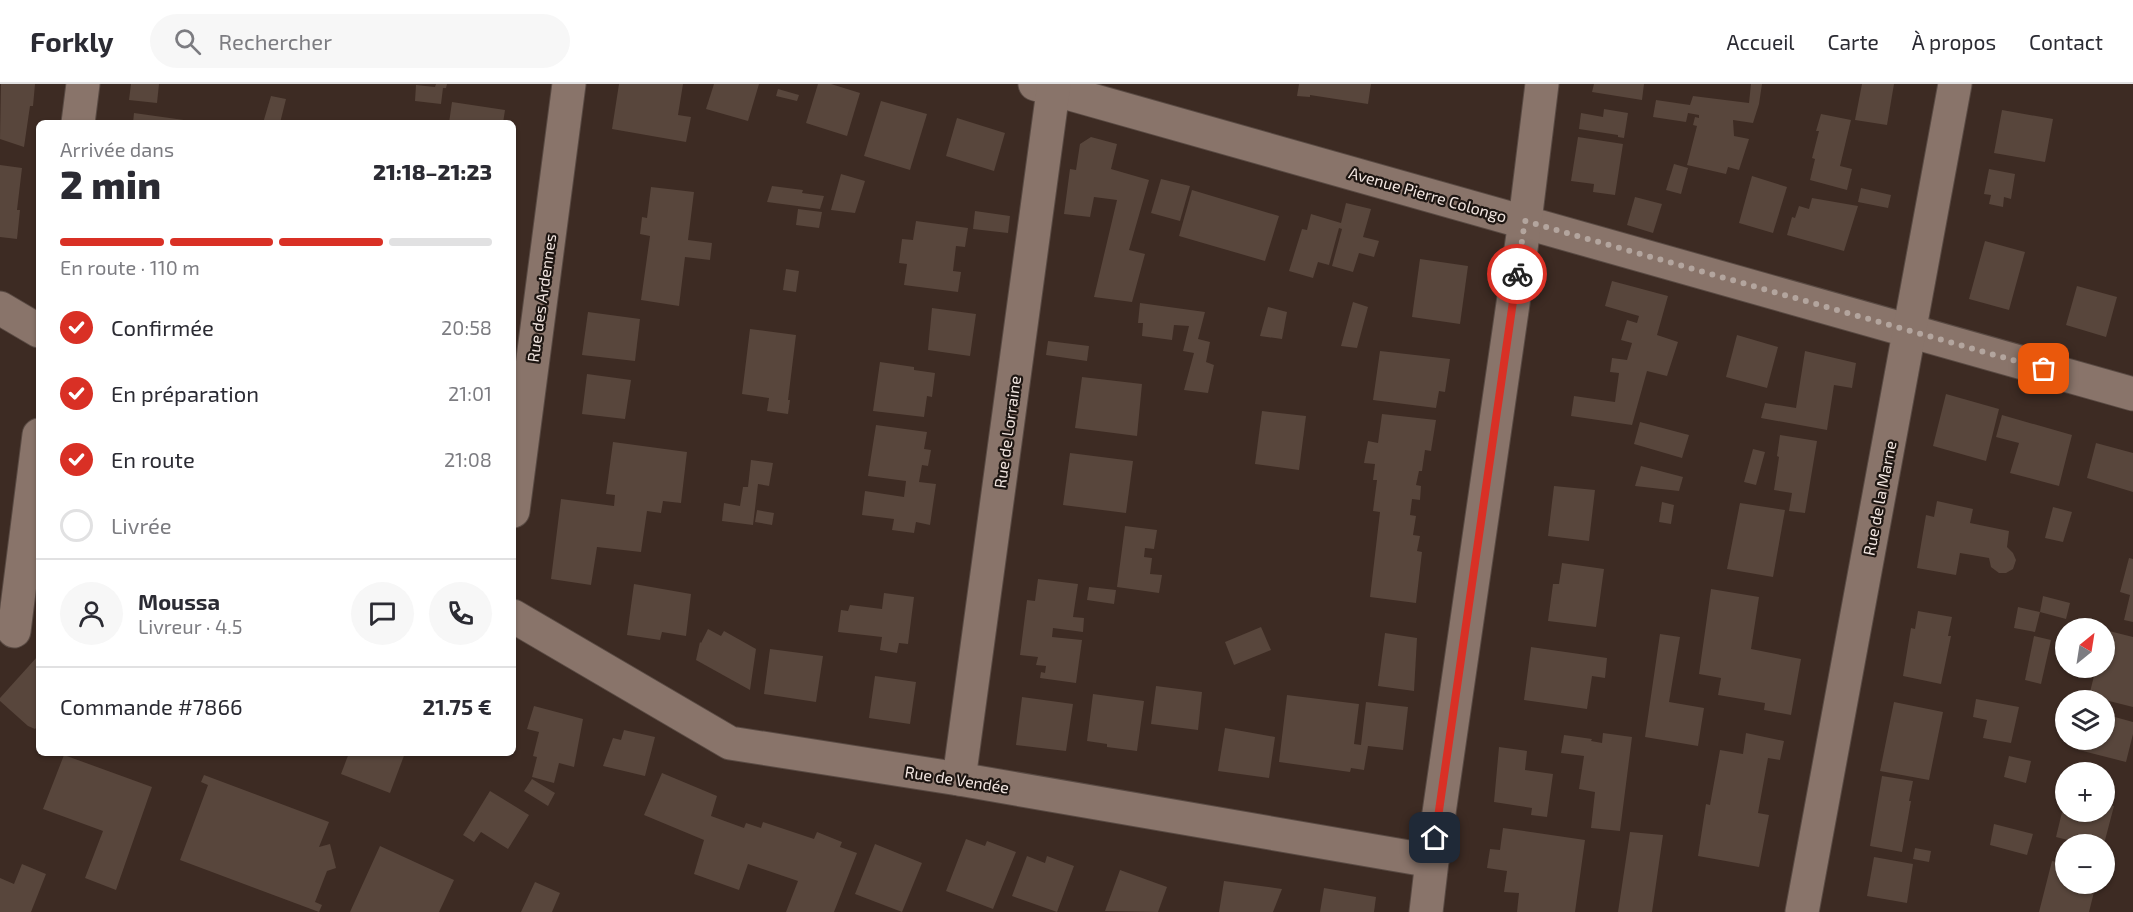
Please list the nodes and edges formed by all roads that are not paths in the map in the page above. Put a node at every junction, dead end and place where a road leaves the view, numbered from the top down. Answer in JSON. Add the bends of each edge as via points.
{"nodes":[{"id":1,"x":83,"y":84,"type":"edge"},
{"id":2,"x":569,"y":84,"type":"edge"},
{"id":3,"x":1542,"y":84,"type":"edge"},
{"id":4,"x":1955,"y":84,"type":"edge"},
{"id":5,"x":1048,"y":86,"type":"edge"},
{"id":6,"x":78,"y":120,"type":"edge"},
{"id":7,"x":1525,"y":221,"type":"junction"},
{"id":8,"x":0,"y":308,"type":"edge"},
{"id":9,"x":36,"y":329,"type":"edge"},
{"id":10,"x":1910,"y":332,"type":"junction"},
{"id":11,"x":2133,"y":394,"type":"edge"},
{"id":12,"x":36,"y":459,"type":"edge"},
{"id":13,"x":516,"y":488,"type":"edge"},
{"id":14,"x":516,"y":618,"type":"edge"},
{"id":15,"x":14,"y":631,"type":"dead end"},
{"id":16,"x":959,"y":779,"type":"junction"},
{"id":17,"x":1432,"y":861,"type":"junction"},
{"id":18,"x":1426,"y":912,"type":"edge"},
{"id":19,"x":1802,"y":912,"type":"edge"}],
"edges":[{"from":1,"to":6,"type":"street"},
{"from":2,"to":13,"type":"street","name":"Rue des Ardennes"},
{"from":3,"to":7,"type":"street"},
{"from":4,"to":10,"type":"street","name":"Rue de la Marne"},
{"from":5,"to":7,"type":"street","name":"Avenue Pierre Colongo"},
{"from":5,"to":16,"type":"street","name":"Rue de Lorraine"},
{"from":7,"to":10,"type":"street","name":"Avenue Pierre Colongo"},
{"from":7,"to":17,"type":"street"},
{"from":8,"to":9,"type":"street"},
{"from":10,"to":11,"type":"street","name":"Avenue Pierre Colongo"},
{"from":10,"to":19,"type":"street","name":"Rue de la Marne"},
{"from":12,"to":15,"type":"street"},
{"from":14,"to":16,"type":"street","name":"Rue de Vendée","via":[[730,743]]},
{"from":16,"to":17,"type":"street","name":"Rue de Vendée"},
{"from":17,"to":18,"type":"street"}]}
